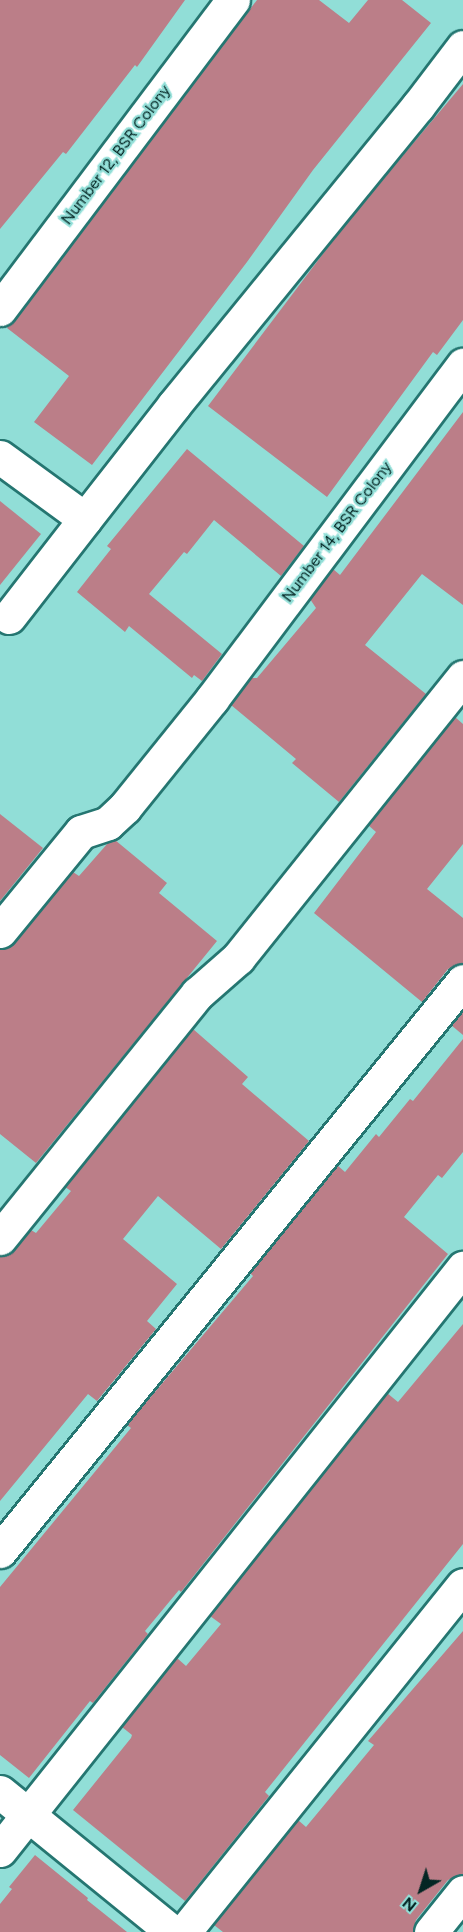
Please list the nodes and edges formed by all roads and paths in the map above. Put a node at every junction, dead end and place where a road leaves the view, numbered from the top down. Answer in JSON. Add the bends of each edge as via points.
{"nodes":[{"id":1,"x":233,"y":0,"type":"edge"},
{"id":2,"x":463,"y":47,"type":"edge"},
{"id":3,"x":0,"y":309,"type":"edge"},
{"id":4,"x":463,"y":365,"type":"edge"},
{"id":5,"x":0,"y":457,"type":"edge"},
{"id":6,"x":85,"y":519,"type":"junction"},
{"id":7,"x":9,"y":617,"type":"dead end"},
{"id":8,"x":463,"y":677,"type":"edge"},
{"id":9,"x":0,"y":931,"type":"edge"},
{"id":10,"x":463,"y":981,"type":"edge"},
{"id":11,"x":0,"y":1238,"type":"edge"},
{"id":12,"x":463,"y":1268,"type":"edge"},
{"id":13,"x":0,"y":1551,"type":"edge"},
{"id":14,"x":463,"y":1585,"type":"edge"},
{"id":15,"x":0,"y":1792,"type":"edge"},
{"id":16,"x":28,"y":1814,"type":"junction"},
{"id":17,"x":0,"y":1850,"type":"edge"},
{"id":18,"x":463,"y":1892,"type":"edge"},
{"id":19,"x":172,"y":1932,"type":"edge"},
{"id":20,"x":184,"y":1932,"type":"edge"},
{"id":21,"x":431,"y":1932,"type":"edge"}],
"edges":[{"from":1,"to":3,"type":"street","name":"Number 12, BSR Colony"},
{"from":2,"to":6,"type":"street"},
{"from":4,"to":9,"type":"street","name":"Number 14, BSR Colony","via":[[212,699],[125,807],[108,823],[81,832]]},
{"from":5,"to":6,"type":"street"},
{"from":6,"to":7,"type":"street"},
{"from":8,"to":11,"type":"street","via":[[238,958],[197,994]]},
{"from":10,"to":13,"type":"street"},
{"from":12,"to":16,"type":"street"},
{"from":14,"to":20,"type":"street"},
{"from":15,"to":16,"type":"street"},
{"from":16,"to":17,"type":"street"},
{"from":16,"to":19,"type":"street"},
{"from":18,"to":21,"type":"street"}]}
